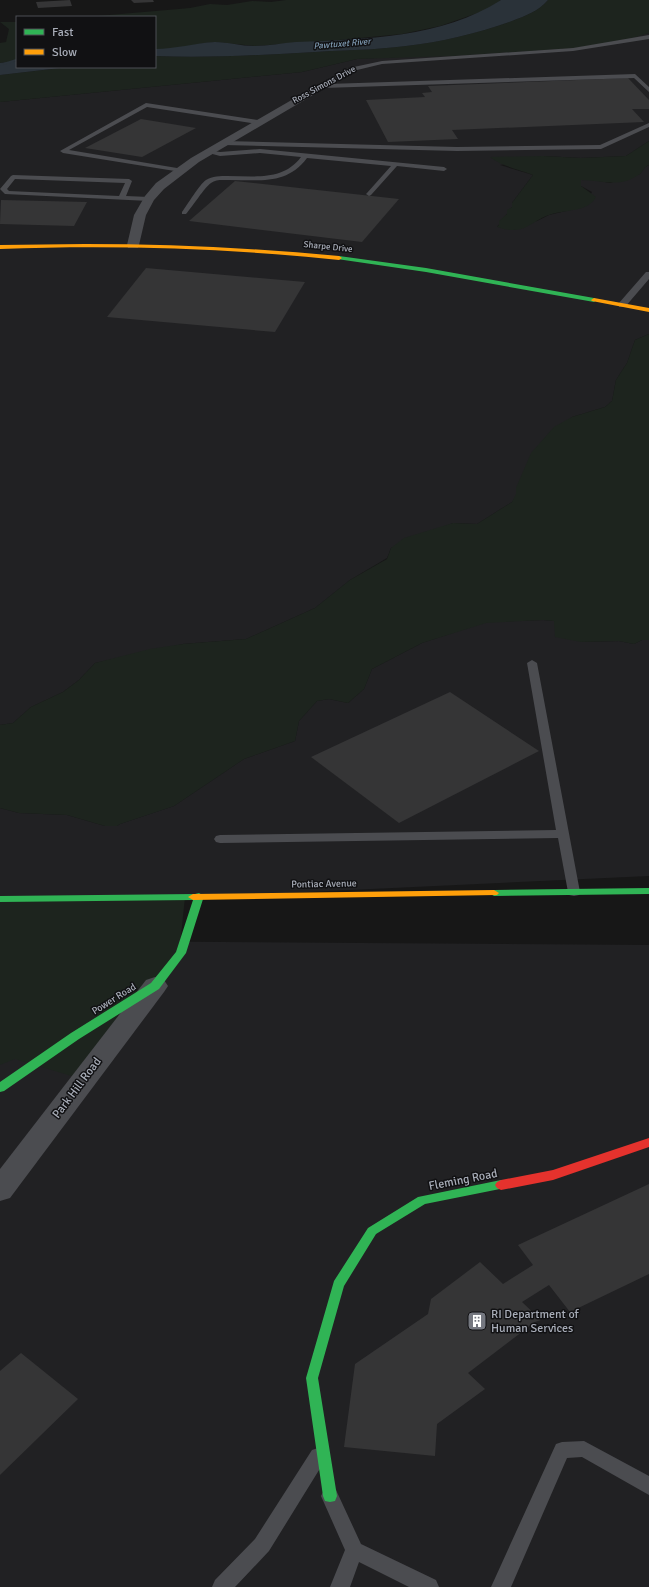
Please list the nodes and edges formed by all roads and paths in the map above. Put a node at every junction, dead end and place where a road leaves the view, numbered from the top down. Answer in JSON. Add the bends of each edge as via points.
{"nodes":[{"id":1,"x":649,"y":37,"type":"edge"},
{"id":2,"x":321,"y":86,"type":"junction"},
{"id":3,"x":649,"y":90,"type":"edge"},
{"id":4,"x":258,"y":122,"type":"junction"},
{"id":5,"x":649,"y":125,"type":"edge"},
{"id":6,"x":224,"y":143,"type":"junction"},
{"id":7,"x":208,"y":152,"type":"junction"},
{"id":8,"x":306,"y":155,"type":"junction"},
{"id":9,"x":396,"y":164,"type":"junction"},
{"id":10,"x":444,"y":169,"type":"dead end"},
{"id":11,"x":181,"y":170,"type":"junction"},
{"id":12,"x":369,"y":194,"type":"dead end"},
{"id":13,"x":122,"y":197,"type":"junction"},
{"id":14,"x":149,"y":199,"type":"junction"},
{"id":15,"x":184,"y":213,"type":"dead end"},
{"id":16,"x":133,"y":245,"type":"junction"},
{"id":17,"x":0,"y":247,"type":"edge"},
{"id":18,"x":649,"y":274,"type":"edge"},
{"id":19,"x":637,"y":288,"type":"junction"},
{"id":20,"x":649,"y":290,"type":"edge"},
{"id":21,"x":622,"y":305,"type":"junction"},
{"id":22,"x":649,"y":310,"type":"edge"},
{"id":23,"x":532,"y":663,"type":"dead end"},
{"id":24,"x":563,"y":834,"type":"junction"},
{"id":25,"x":220,"y":839,"type":"dead end"},
{"id":26,"x":649,"y":891,"type":"edge"},
{"id":27,"x":574,"y":892,"type":"junction"},
{"id":28,"x":199,"y":896,"type":"junction"},
{"id":29,"x":0,"y":899,"type":"edge"},
{"id":30,"x":155,"y":986,"type":"junction"},
{"id":31,"x":0,"y":1088,"type":"edge"},
{"id":32,"x":649,"y":1142,"type":"edge"},
{"id":33,"x":0,"y":1190,"type":"edge"},
{"id":34,"x":323,"y":1448,"type":"junction"},
{"id":35,"x":649,"y":1486,"type":"edge"},
{"id":36,"x":330,"y":1496,"type":"joint"},
{"id":37,"x":354,"y":1550,"type":"junction"},
{"id":38,"x":222,"y":1587,"type":"edge"},
{"id":39,"x":340,"y":1587,"type":"edge"},
{"id":40,"x":429,"y":1587,"type":"edge"},
{"id":41,"x":501,"y":1587,"type":"edge"}],
"edges":[{"from":1,"to":2,"type":"lane","name":"Ross Simons Drive","via":[[569,50],[374,64],[356,68]]},
{"from":2,"to":3,"type":"lane","via":[[635,76]]},
{"from":2,"to":4,"type":"street","name":"Ross Simons Drive"},
{"from":4,"to":6,"type":"street","name":"Ross Simons Drive"},
{"from":4,"to":11,"type":"lane","via":[[146,105],[63,151]]},
{"from":5,"to":6,"type":"lane","via":[[601,147],[456,149]]},
{"from":6,"to":7,"type":"street","name":"Ross Simons Drive"},
{"from":7,"to":8,"type":"lane","via":[[220,154],[260,151]]},
{"from":7,"to":11,"type":"street","name":"Ross Simons Drive"},
{"from":8,"to":9,"type":"lane"},
{"from":8,"to":15,"type":"lane","via":[[297,167],[284,174],[268,178],[218,178],[209,181]]},
{"from":9,"to":10,"type":"lane"},
{"from":9,"to":12,"type":"lane"},
{"from":11,"to":14,"type":"street","name":"Ross Simons Drive","via":[[160,186]]},
{"from":13,"to":13,"type":"lane","via":[[7,193],[4,189],[13,177],[129,181]]},
{"from":13,"to":14,"type":"lane"},
{"from":14,"to":16,"type":"street","name":"Ross Simons Drive","via":[[140,215]]},
{"from":16,"to":17,"type":"street","name":"Sharpe Drive"},
{"from":16,"to":21,"type":"street","name":"Sharpe Drive","via":[[252,250],[351,259]]},
{"from":18,"to":19,"type":"lane"},
{"from":19,"to":20,"type":"lane"},
{"from":19,"to":21,"type":"lane"},
{"from":21,"to":22,"type":"street","name":"Sharpe Drive"},
{"from":23,"to":24,"type":"lane"},
{"from":24,"to":25,"type":"lane"},
{"from":24,"to":27,"type":"lane"},
{"from":26,"to":27,"type":"street","name":"Pontiac Avenue"},
{"from":27,"to":28,"type":"street","name":"Pontiac Avenue"},
{"from":28,"to":29,"type":"street","name":"Pontiac Avenue"},
{"from":28,"to":30,"type":"street","name":"Power Road","via":[[181,952]]},
{"from":30,"to":31,"type":"street","name":"Power Road","via":[[75,1036]]},
{"from":30,"to":33,"type":"street","name":"Park Hill Road"},
{"from":32,"to":34,"type":"street","name":"Fleming Road","via":[[553,1174],[422,1200],[372,1231],[338,1285],[312,1378]]},
{"from":34,"to":36,"type":"street","name":"Fleming Road"},
{"from":34,"to":38,"type":"lane","via":[[262,1545]]},
{"from":35,"to":41,"type":"lane","via":[[584,1449],[562,1450]]},
{"from":36,"to":37,"type":"lane"},
{"from":37,"to":39,"type":"lane"},
{"from":37,"to":40,"type":"lane"}]}
